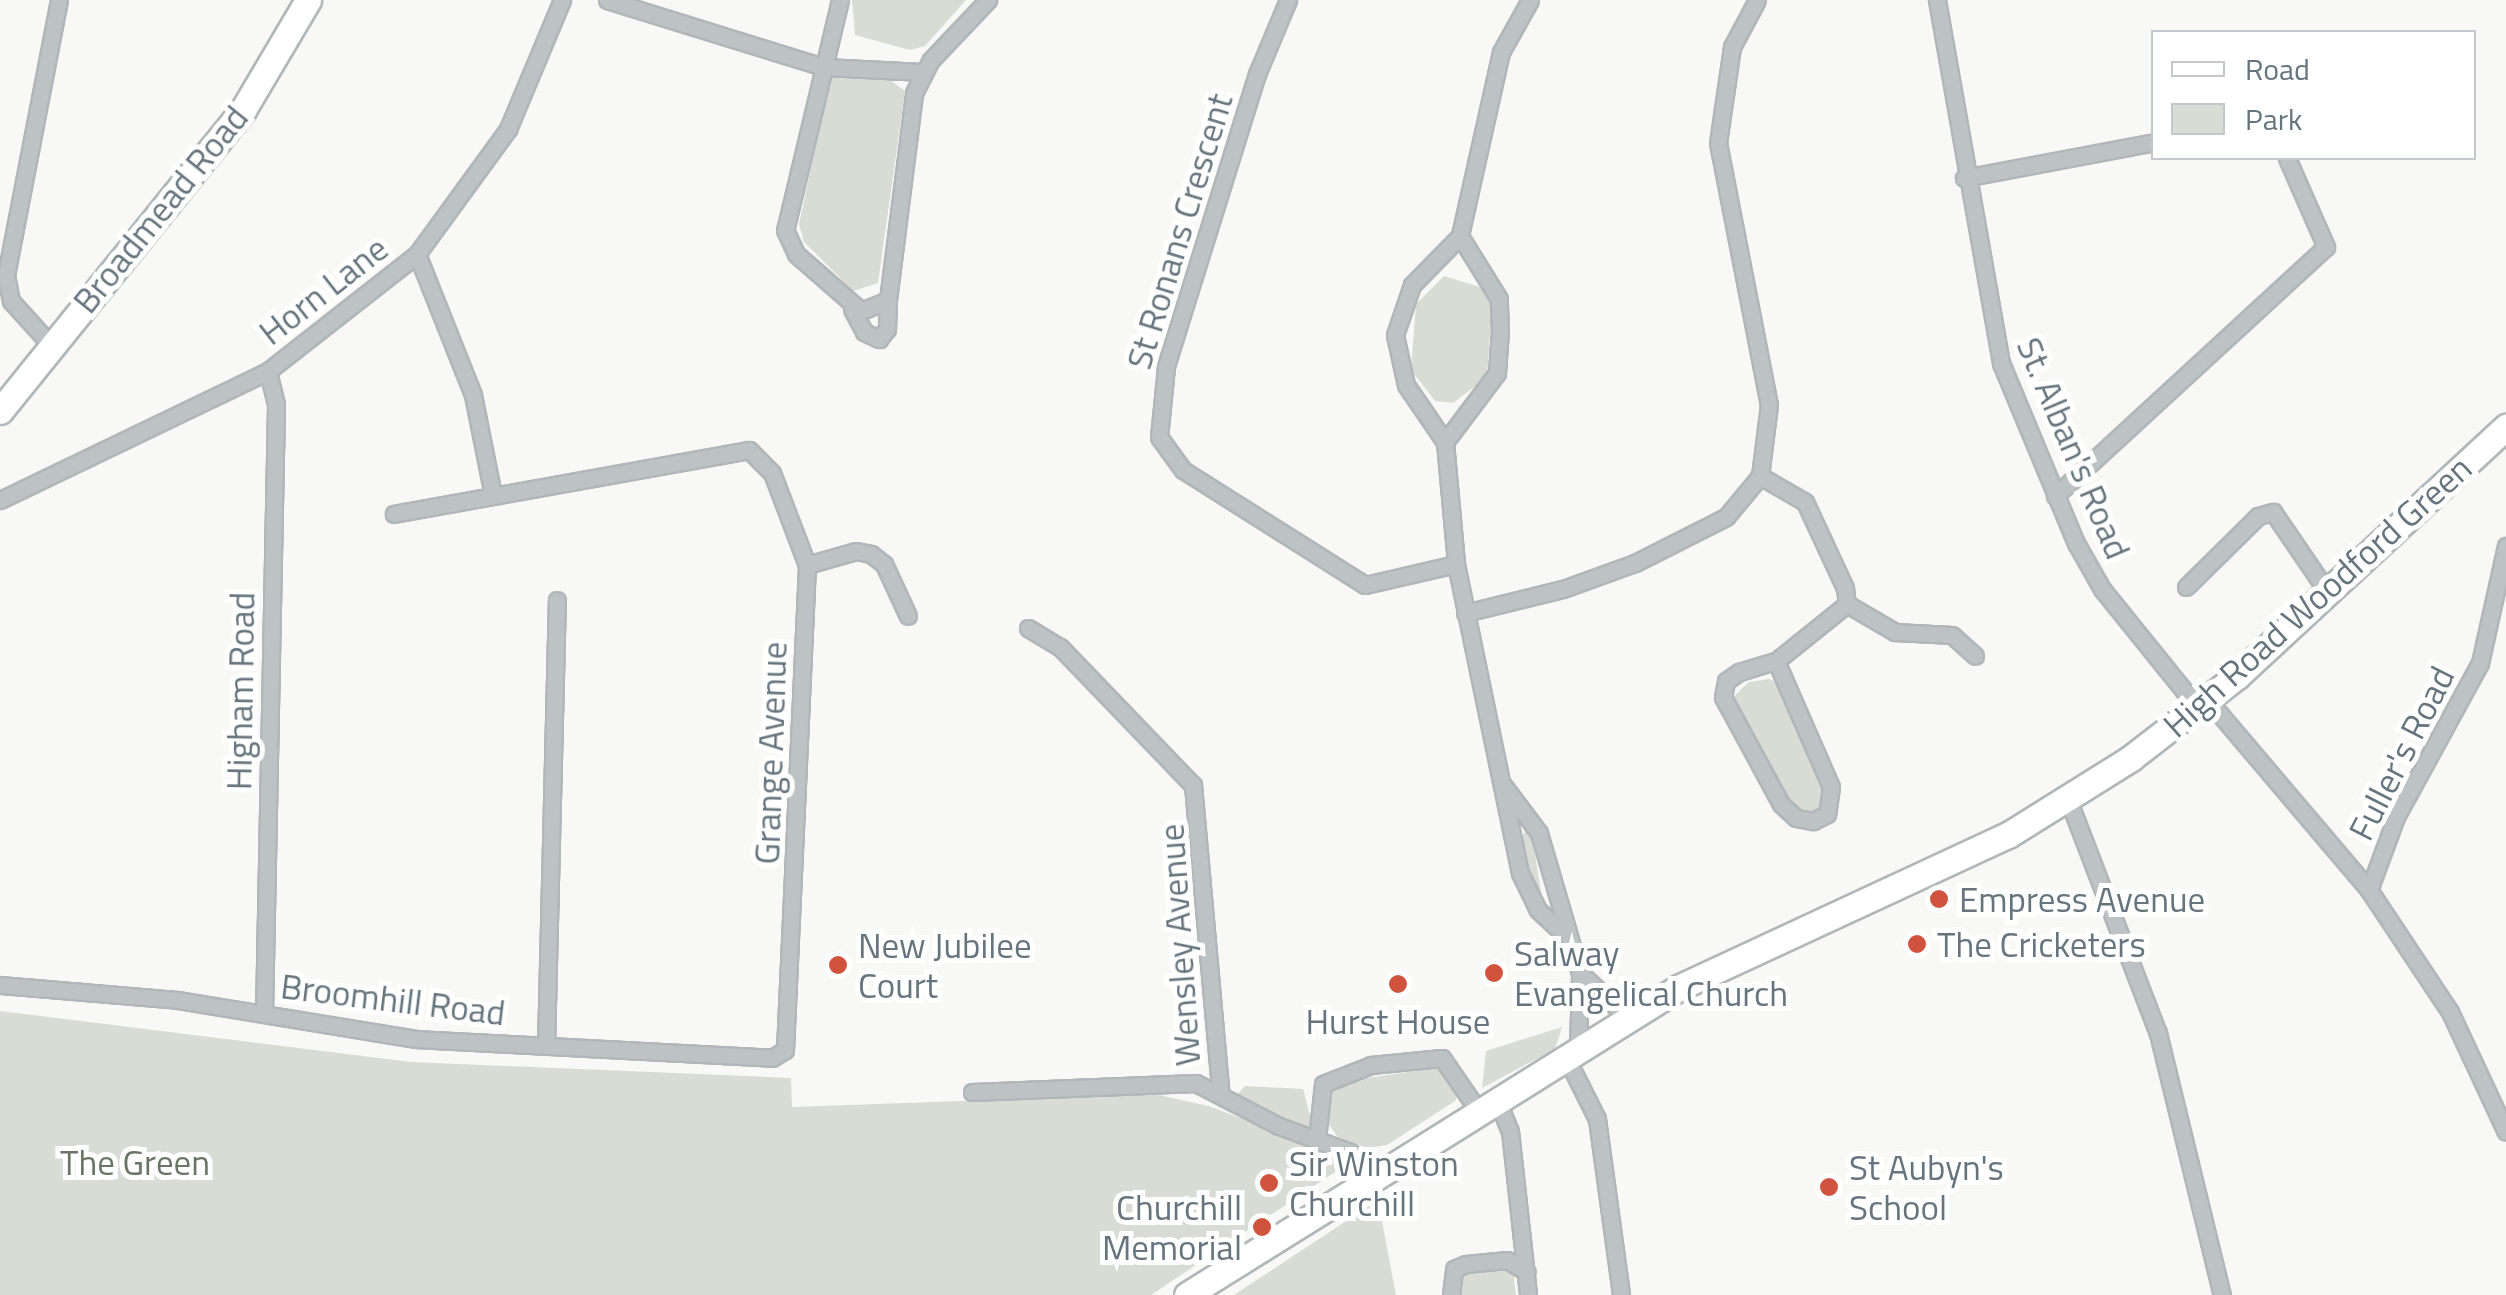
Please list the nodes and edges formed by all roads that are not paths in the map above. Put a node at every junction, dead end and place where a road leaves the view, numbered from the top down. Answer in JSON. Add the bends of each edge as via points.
{"nodes":[{"id":1,"x":59,"y":0,"type":"edge"},
{"id":2,"x":308,"y":0,"type":"edge"},
{"id":3,"x":562,"y":0,"type":"edge"},
{"id":4,"x":607,"y":0,"type":"edge"},
{"id":5,"x":840,"y":0,"type":"edge"},
{"id":6,"x":988,"y":0,"type":"edge"},
{"id":7,"x":1288,"y":0,"type":"edge"},
{"id":8,"x":1530,"y":0,"type":"edge"},
{"id":9,"x":1758,"y":0,"type":"edge"},
{"id":10,"x":1936,"y":0,"type":"edge"},
{"id":11,"x":824,"y":67,"type":"junction"},
{"id":12,"x":923,"y":72,"type":"junction"},
{"id":13,"x":2151,"y":143,"type":"edge"},
{"id":14,"x":2288,"y":160,"type":"edge"},
{"id":15,"x":1964,"y":178,"type":"junction"},
{"id":16,"x":1460,"y":236,"type":"junction"},
{"id":17,"x":417,"y":254,"type":"junction"},
{"id":18,"x":888,"y":300,"type":"junction"},
{"id":19,"x":852,"y":309,"type":"junction"},
{"id":20,"x":50,"y":344,"type":"junction"},
{"id":21,"x":268,"y":372,"type":"junction"},
{"id":22,"x":0,"y":411,"type":"edge"},
{"id":23,"x":2506,"y":426,"type":"edge"},
{"id":24,"x":1445,"y":442,"type":"junction"},
{"id":25,"x":1760,"y":476,"type":"junction"},
{"id":26,"x":493,"y":495,"type":"junction"},
{"id":27,"x":2055,"y":496,"type":"junction"},
{"id":28,"x":0,"y":500,"type":"edge"},
{"id":29,"x":394,"y":514,"type":"dead end"},
{"id":30,"x":2506,"y":546,"type":"edge"},
{"id":31,"x":1456,"y":564,"type":"junction"},
{"id":32,"x":807,"y":565,"type":"junction"},
{"id":33,"x":2186,"y":587,"type":"dead end"},
{"id":34,"x":2329,"y":594,"type":"junction"},
{"id":35,"x":557,"y":600,"type":"dead end"},
{"id":36,"x":1847,"y":604,"type":"junction"},
{"id":37,"x":1466,"y":612,"type":"junction"},
{"id":38,"x":908,"y":616,"type":"dead end"},
{"id":39,"x":1028,"y":628,"type":"dead end"},
{"id":40,"x":1975,"y":656,"type":"dead end"},
{"id":41,"x":1776,"y":661,"type":"junction"},
{"id":42,"x":2204,"y":703,"type":"junction"},
{"id":43,"x":1501,"y":782,"type":"junction"},
{"id":44,"x":2068,"y":799,"type":"junction"},
{"id":45,"x":2369,"y":890,"type":"junction"},
{"id":46,"x":1564,"y":934,"type":"junction"},
{"id":47,"x":1580,"y":973,"type":"junction"},
{"id":48,"x":0,"y":985,"type":"edge"},
{"id":49,"x":264,"y":1014,"type":"junction"},
{"id":50,"x":1629,"y":1019,"type":"junction"},
{"id":51,"x":546,"y":1046,"type":"junction"},
{"id":52,"x":780,"y":1054,"type":"joint"},
{"id":53,"x":1573,"y":1056,"type":"junction"},
{"id":54,"x":1220,"y":1090,"type":"junction"},
{"id":55,"x":972,"y":1092,"type":"dead end"},
{"id":56,"x":1489,"y":1108,"type":"junction"},
{"id":57,"x":2506,"y":1132,"type":"edge"},
{"id":58,"x":1317,"y":1139,"type":"junction"},
{"id":59,"x":1376,"y":1174,"type":"junction"},
{"id":60,"x":1526,"y":1272,"type":"junction"},
{"id":61,"x":1188,"y":1295,"type":"edge"},
{"id":62,"x":1451,"y":1295,"type":"edge"},
{"id":63,"x":1528,"y":1295,"type":"edge"},
{"id":64,"x":1621,"y":1295,"type":"edge"},
{"id":65,"x":2222,"y":1295,"type":"edge"}],
"edges":[{"from":1,"to":20,"type":"street","via":[[6,275],[11,301]]},
{"from":2,"to":20,"type":"main road","name":"Broadmead Road","via":[[244,110]]},
{"from":3,"to":17,"type":"street","name":"Horn Lane","via":[[508,130]]},
{"from":4,"to":11,"type":"street"},
{"from":5,"to":11,"type":"street"},
{"from":6,"to":12,"type":"street"},
{"from":7,"to":31,"type":"street","name":"St Ronans Crescent","via":[[1258,74],[1166,367],[1159,437],[1183,470],[1365,585]]},
{"from":8,"to":16,"type":"street","via":[[1500,52]]},
{"from":9,"to":25,"type":"street","via":[[1732,47],[1718,142],[1769,405]]},
{"from":10,"to":15,"type":"street","name":"St. Alban's Road"},
{"from":11,"to":12,"type":"street"},
{"from":11,"to":19,"type":"street","via":[[785,230],[796,254]]},
{"from":12,"to":18,"type":"street","via":[[914,92]]},
{"from":13,"to":15,"type":"street"},
{"from":14,"to":27,"type":"street","via":[[2326,247]]},
{"from":15,"to":27,"type":"street","name":"St. Alban's Road","via":[[2000,362]]},
{"from":16,"to":24,"type":"street","via":[[1499,299],[1500,334],[1497,373]]},
{"from":16,"to":24,"type":"street","via":[[1412,285],[1395,335],[1401,374]]},
{"from":17,"to":21,"type":"street","name":"Horn Lane"},
{"from":17,"to":26,"type":"street","via":[[473,395]]},
{"from":18,"to":19,"type":"street"},
{"from":18,"to":19,"type":"street","via":[[887,329],[879,340],[864,332]]},
{"from":20,"to":22,"type":"main road","name":"Broadmead Road"},
{"from":21,"to":28,"type":"street","name":"Horn Lane"},
{"from":21,"to":49,"type":"street","name":"Higham Road","via":[[276,404]]},
{"from":23,"to":34,"type":"main road","name":"High Road Woodford Green"},
{"from":24,"to":31,"type":"street"},
{"from":25,"to":36,"type":"street","via":[[1805,502]]},
{"from":25,"to":37,"type":"street","via":[[1726,517],[1635,563],[1564,589]]},
{"from":26,"to":29,"type":"street"},
{"from":26,"to":32,"type":"street","name":"Grange Avenue","via":[[749,450],[763,461]]},
{"from":27,"to":42,"type":"street","name":"St. Alban's Road","via":[[2102,589],[2186,692]]},
{"from":30,"to":45,"type":"street","name":"Fuller's Road","via":[[2480,663],[2396,816]]},
{"from":31,"to":37,"type":"street"},
{"from":32,"to":38,"type":"street","via":[[856,550],[872,554],[884,564]]},
{"from":32,"to":52,"type":"street","name":"Grange Avenue","via":[[787,1045]]},
{"from":33,"to":34,"type":"street","via":[[2258,516],[2273,512]]},
{"from":34,"to":42,"type":"main road","name":"High Road Woodford Green"},
{"from":35,"to":51,"type":"street"},
{"from":36,"to":40,"type":"street","via":[[1895,632],[1952,635]]},
{"from":36,"to":41,"type":"street"},
{"from":37,"to":43,"type":"street"},
{"from":39,"to":54,"type":"street","name":"Wensley Avenue","via":[[1060,646],[1193,785]]},
{"from":41,"to":41,"type":"street","via":[[1831,787],[1827,814],[1813,820],[1796,818],[1781,804],[1723,697],[1726,681],[1739,672]]},
{"from":42,"to":44,"type":"main road","name":"High Road Woodford Green"},
{"from":42,"to":45,"type":"street","name":"St. Alban's Road"},
{"from":43,"to":46,"type":"street","via":[[1538,833]]},
{"from":43,"to":46,"type":"street","via":[[1526,892]]},
{"from":44,"to":50,"type":"main road","name":"High Road Woodford Green","via":[[1982,848],[1752,950]]},
{"from":44,"to":65,"type":"street","via":[[2158,1032]]},
{"from":45,"to":57,"type":"street","name":"Fuller's Road","via":[[2450,1012]]},
{"from":46,"to":47,"type":"street"},
{"from":47,"to":50,"type":"street"},
{"from":47,"to":53,"type":"street"},
{"from":48,"to":49,"type":"street","name":"Broomhill Road"},
{"from":49,"to":51,"type":"street","name":"Broomhill Road","via":[[415,1039]]},
{"from":50,"to":53,"type":"main road","name":"High Road Woodford Green"},
{"from":51,"to":52,"type":"street","name":"Broomhill Road"},
{"from":53,"to":56,"type":"main road","name":"High Road Woodford Green"},
{"from":53,"to":64,"type":"street","via":[[1597,1119]]},
{"from":54,"to":55,"type":"street","via":[[1196,1083]]},
{"from":54,"to":58,"type":"street","via":[[1244,1110]]},
{"from":56,"to":58,"type":"street","via":[[1442,1058],[1371,1065],[1323,1084]]},
{"from":56,"to":59,"type":"main road","name":"High Road Woodford Green"},
{"from":56,"to":60,"type":"street","via":[[1510,1130]]},
{"from":58,"to":59,"type":"street","via":[[1350,1152]]},
{"from":59,"to":61,"type":"main road","name":"High Road Woodford Green"},
{"from":60,"to":62,"type":"street","via":[[1507,1260],[1466,1264],[1454,1269]]},
{"from":60,"to":63,"type":"street"}]}
